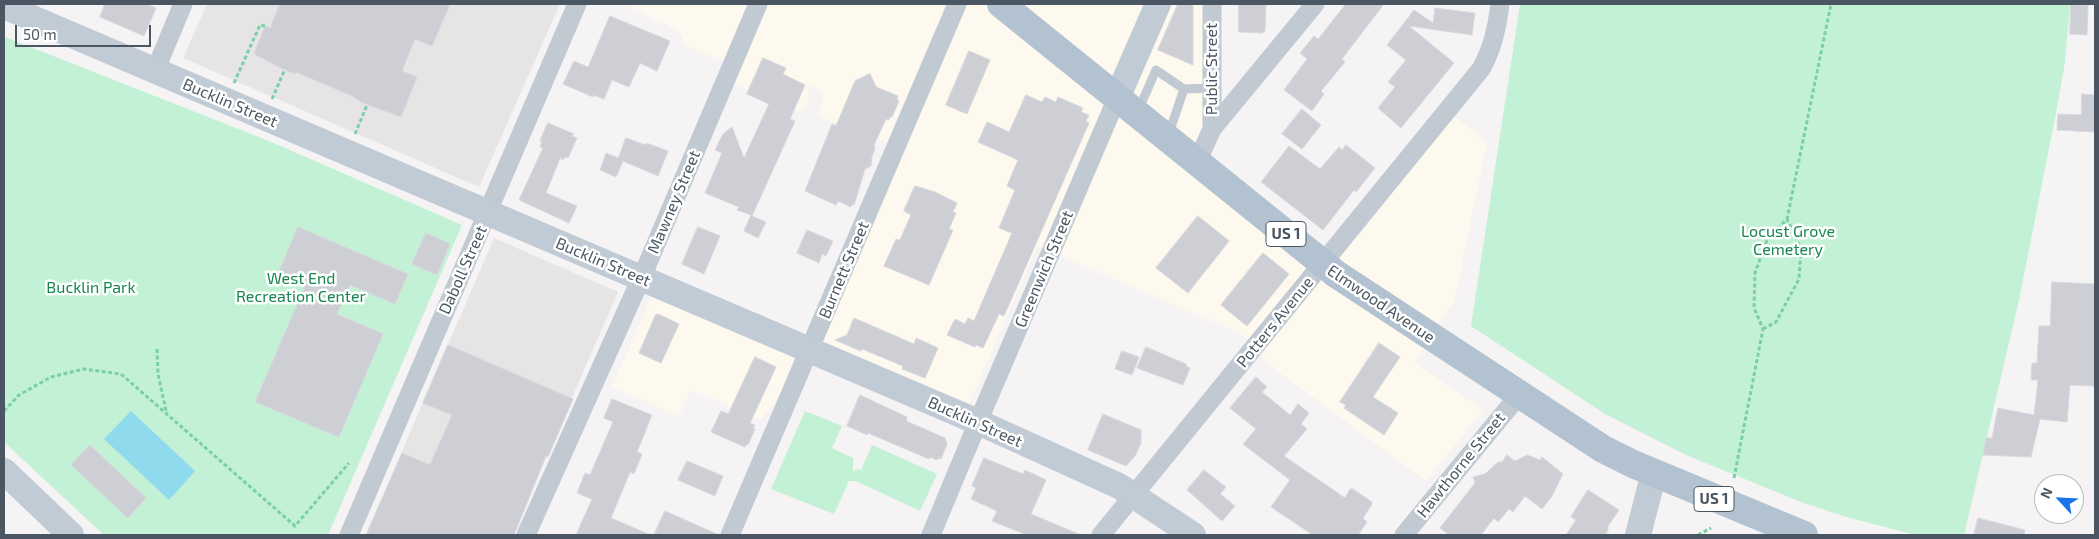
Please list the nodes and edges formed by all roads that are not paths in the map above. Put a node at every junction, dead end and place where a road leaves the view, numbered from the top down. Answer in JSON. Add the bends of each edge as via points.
{"nodes":[{"id":1,"x":183,"y":4,"type":"edge"},
{"id":2,"x":576,"y":4,"type":"edge"},
{"id":3,"x":758,"y":4,"type":"edge"},
{"id":4,"x":957,"y":4,"type":"edge"},
{"id":5,"x":1001,"y":4,"type":"edge"},
{"id":6,"x":1158,"y":4,"type":"edge"},
{"id":7,"x":1212,"y":4,"type":"edge"},
{"id":8,"x":1315,"y":4,"type":"edge"},
{"id":9,"x":1500,"y":4,"type":"edge"},
{"id":10,"x":4,"y":6,"type":"edge"},
{"id":11,"x":1146,"y":62,"type":"junction"},
{"id":12,"x":155,"y":71,"type":"junction"},
{"id":13,"x":1212,"y":88,"type":"junction"},
{"id":14,"x":1184,"y":89,"type":"junction"},
{"id":15,"x":1127,"y":106,"type":"junction"},
{"id":16,"x":1212,"y":130,"type":"junction"},
{"id":17,"x":1167,"y":138,"type":"junction"},
{"id":18,"x":1196,"y":162,"type":"junction"},
{"id":19,"x":488,"y":213,"type":"junction"},
{"id":20,"x":1322,"y":264,"type":"junction"},
{"id":21,"x":642,"y":278,"type":"junction"},
{"id":22,"x":810,"y":351,"type":"junction"},
{"id":23,"x":1518,"y":395,"type":"junction"},
{"id":24,"x":978,"y":422,"type":"junction"},
{"id":25,"x":4,"y":471,"type":"edge"},
{"id":26,"x":1654,"y":473,"type":"junction"},
{"id":27,"x":1134,"y":496,"type":"junction"},
{"id":28,"x":71,"y":535,"type":"edge"},
{"id":29,"x":349,"y":535,"type":"edge"},
{"id":30,"x":526,"y":535,"type":"edge"},
{"id":31,"x":730,"y":535,"type":"edge"},
{"id":32,"x":932,"y":535,"type":"edge"},
{"id":33,"x":1102,"y":535,"type":"edge"},
{"id":34,"x":1193,"y":535,"type":"edge"},
{"id":35,"x":1404,"y":535,"type":"edge"},
{"id":36,"x":1638,"y":535,"type":"edge"},
{"id":37,"x":1804,"y":535,"type":"edge"}],
"edges":[{"from":1,"to":12,"type":"street"},
{"from":2,"to":19,"type":"street","name":"Daboll Street"},
{"from":3,"to":21,"type":"street","name":"Mawney Street"},
{"from":4,"to":22,"type":"street","name":"Burnett Street"},
{"from":5,"to":15,"type":"main road","name":"Elmwood Avenue","number":"US 1"},
{"from":6,"to":11,"type":"street","name":"Greenwich Street"},
{"from":7,"to":13,"type":"street","name":"Public Street"},
{"from":8,"to":16,"type":"street"},
{"from":9,"to":20,"type":"street","name":"Potters Avenue","via":[[1497,27],[1481,69]]},
{"from":10,"to":12,"type":"street","name":"Bucklin Street"},
{"from":11,"to":14,"type":"lane"},
{"from":11,"to":15,"type":"street","name":"Greenwich Street"},
{"from":12,"to":19,"type":"street","name":"Bucklin Street"},
{"from":13,"to":14,"type":"lane"},
{"from":13,"to":16,"type":"street","name":"Public Street"},
{"from":14,"to":17,"type":"lane"},
{"from":15,"to":17,"type":"main road","name":"Elmwood Avenue","number":"US 1"},
{"from":15,"to":24,"type":"street","name":"Greenwich Street"},
{"from":16,"to":18,"type":"street","name":"Public Street"},
{"from":17,"to":18,"type":"main road","name":"Elmwood Avenue","number":"US 1"},
{"from":18,"to":20,"type":"main road","name":"Elmwood Avenue","number":"US 1"},
{"from":19,"to":21,"type":"street","name":"Bucklin Street"},
{"from":19,"to":29,"type":"street","name":"Daboll Street"},
{"from":20,"to":23,"type":"main road","name":"Elmwood Avenue","number":"US 1"},
{"from":20,"to":27,"type":"street","name":"Potters Avenue"},
{"from":21,"to":22,"type":"street","name":"Bucklin Street"},
{"from":21,"to":30,"type":"street","name":"Mawney Street"},
{"from":22,"to":24,"type":"street","name":"Bucklin Street"},
{"from":22,"to":31,"type":"street","name":"Burnett Street"},
{"from":23,"to":26,"type":"main road","name":"Elmwood Avenue","number":"US 1","via":[[1603,449]]},
{"from":23,"to":35,"type":"street","name":"Hawthorne Street"},
{"from":24,"to":27,"type":"street","name":"Bucklin Street","via":[[1119,486]]},
{"from":24,"to":32,"type":"street","name":"Greenwich Street"},
{"from":25,"to":28,"type":"street"},
{"from":26,"to":36,"type":"street"},
{"from":26,"to":37,"type":"main road","name":"Elmwood Avenue","number":"US 1"},
{"from":27,"to":33,"type":"street","name":"Potters Avenue"},
{"from":27,"to":34,"type":"street","name":"Bucklin Street"}]}
